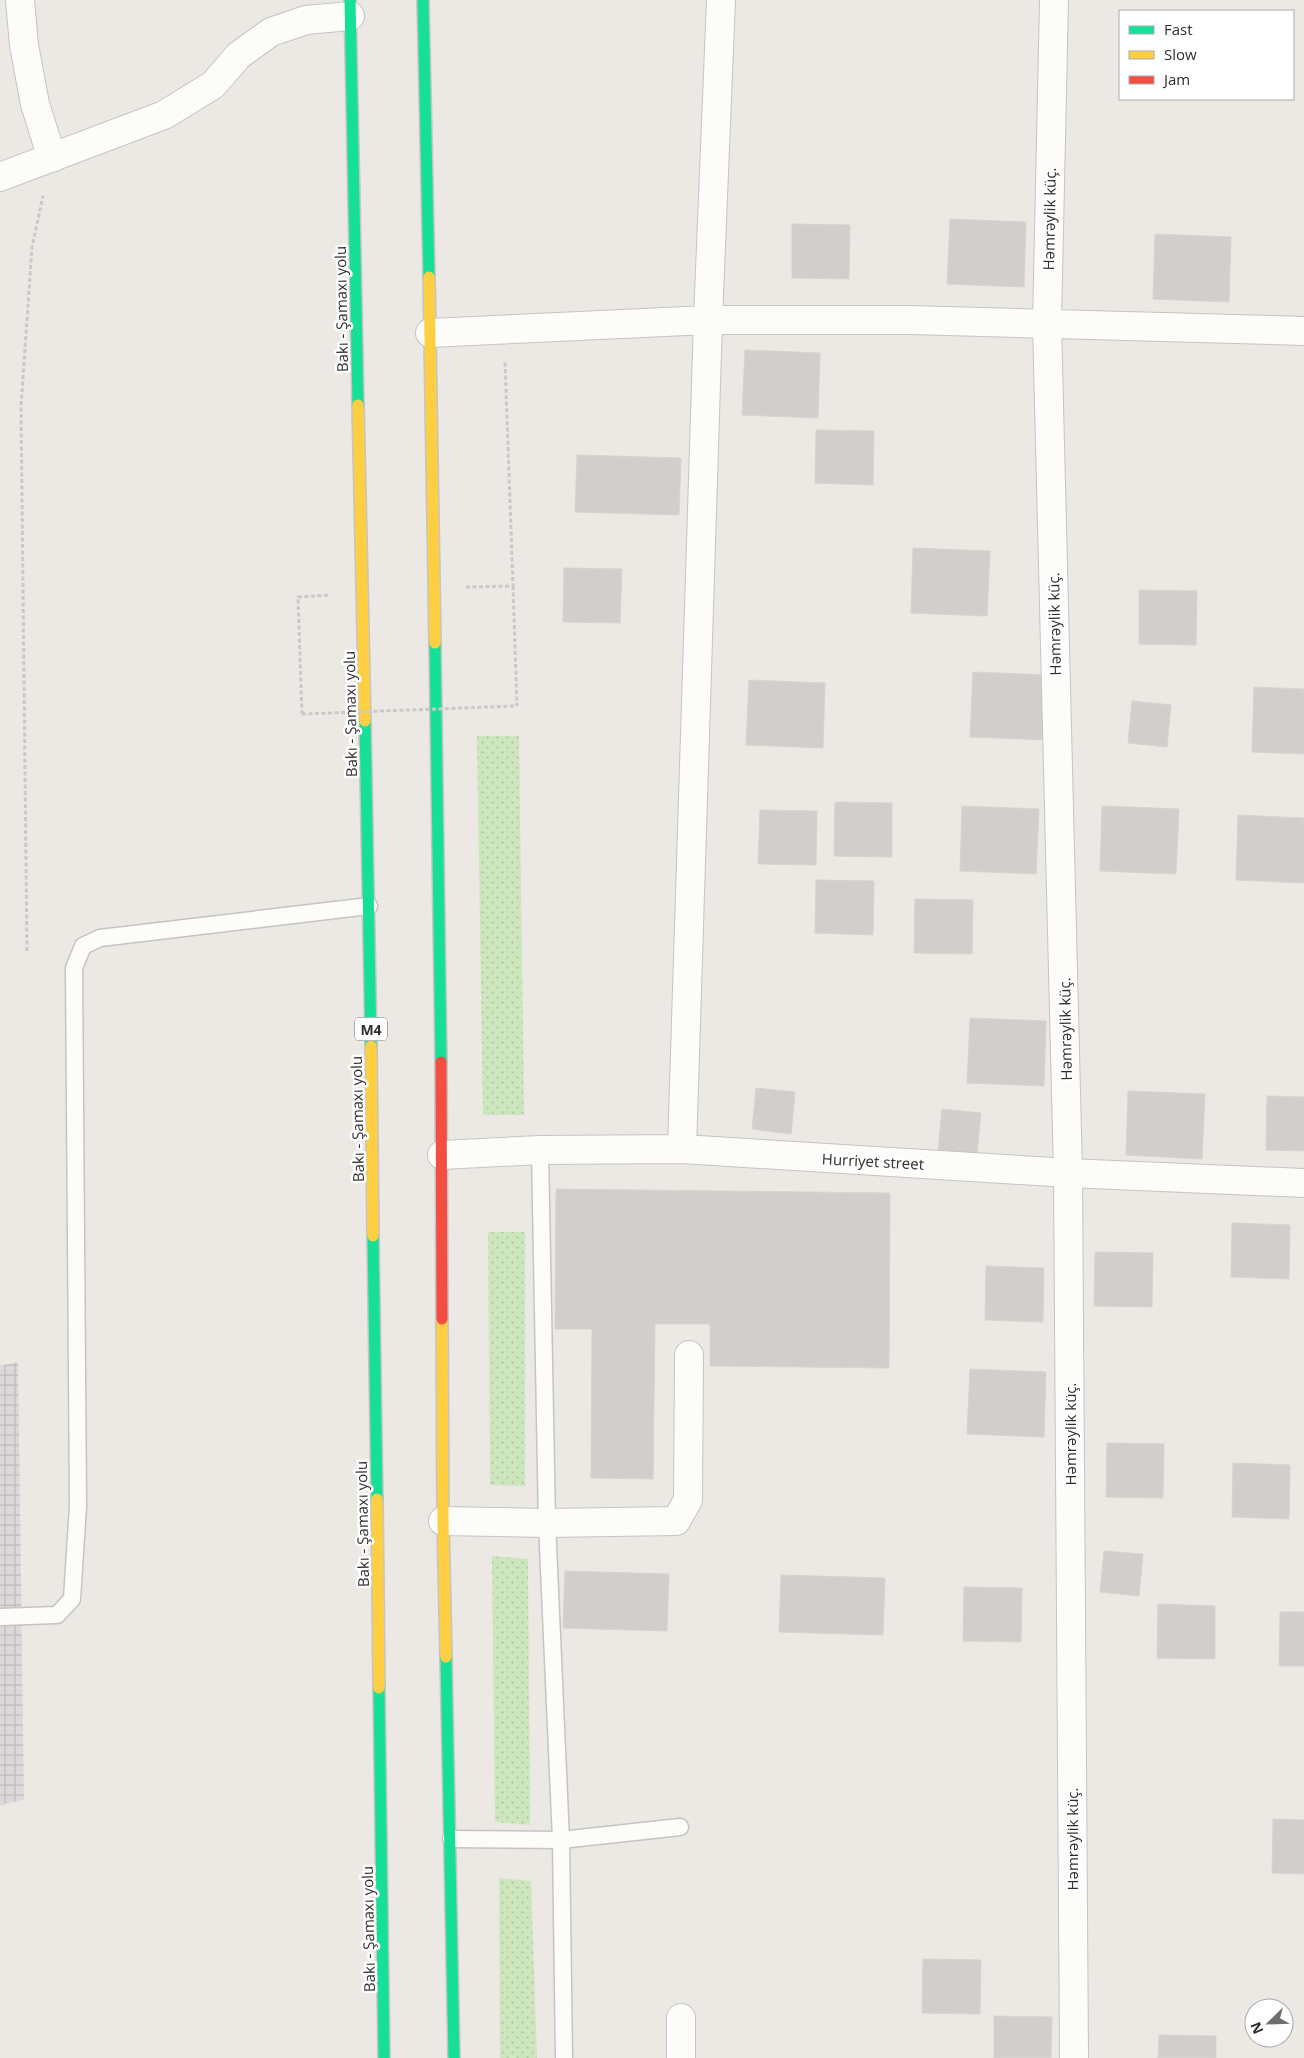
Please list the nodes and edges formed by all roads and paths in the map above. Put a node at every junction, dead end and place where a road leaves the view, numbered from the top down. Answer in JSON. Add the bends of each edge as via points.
{"nodes":[{"id":1,"x":20,"y":0,"type":"edge"},
{"id":2,"x":423,"y":0,"type":"edge"},
{"id":3,"x":722,"y":0,"type":"edge"},
{"id":4,"x":1054,"y":0,"type":"edge"},
{"id":5,"x":350,"y":8,"type":"edge"},
{"id":6,"x":52,"y":158,"type":"junction"},
{"id":7,"x":0,"y":177,"type":"edge"},
{"id":8,"x":708,"y":320,"type":"junction"},
{"id":9,"x":1047,"y":323,"type":"junction"},
{"id":10,"x":504,"y":329,"type":"junction"},
{"id":11,"x":1304,"y":331,"type":"edge"},
{"id":12,"x":430,"y":333,"type":"junction"},
{"id":13,"x":513,"y":586,"type":"junction"},
{"id":14,"x":434,"y":588,"type":"junction"},
{"id":15,"x":298,"y":597,"type":"dead end"},
{"id":16,"x":369,"y":906,"type":"junction"},
{"id":17,"x":27,"y":951,"type":"dead end"},
{"id":18,"x":682,"y":1149,"type":"junction"},
{"id":19,"x":540,"y":1150,"type":"junction"},
{"id":20,"x":442,"y":1155,"type":"junction"},
{"id":21,"x":1068,"y":1173,"type":"junction"},
{"id":22,"x":1304,"y":1183,"type":"edge"},
{"id":23,"x":689,"y":1355,"type":"dead end"},
{"id":24,"x":443,"y":1521,"type":"junction"},
{"id":25,"x":547,"y":1523,"type":"junction"},
{"id":26,"x":0,"y":1617,"type":"edge"},
{"id":27,"x":680,"y":1827,"type":"dead end"},
{"id":28,"x":451,"y":1839,"type":"junction"},
{"id":29,"x":562,"y":1840,"type":"junction"},
{"id":30,"x":681,"y":2018,"type":"dead end"},
{"id":31,"x":384,"y":2058,"type":"edge"},
{"id":32,"x":454,"y":2058,"type":"edge"},
{"id":33,"x":564,"y":2058,"type":"edge"},
{"id":34,"x":681,"y":2058,"type":"edge"},
{"id":35,"x":1074,"y":2058,"type":"edge"}],
"edges":[{"from":1,"to":6,"type":"street","via":[[35,104]]},
{"from":2,"to":12,"type":"highway"},
{"from":3,"to":8,"type":"street"},
{"from":4,"to":9,"type":"street","name":"Həmrəylik küç."},
{"from":5,"to":6,"type":"street","via":[[272,32],[239,55],[213,85],[164,115]]},
{"from":5,"to":16,"type":"highway","name":"Bakı - Şamaxı yolu","number":"M4"},
{"from":6,"to":7,"type":"street"},
{"from":6,"to":17,"type":"path","via":[[32,247],[21,407]]},
{"from":8,"to":9,"type":"street"},
{"from":8,"to":10,"type":"street"},
{"from":8,"to":18,"type":"street"},
{"from":9,"to":11,"type":"street"},
{"from":9,"to":21,"type":"street","name":"Həmrəylik küç."},
{"from":10,"to":12,"type":"street"},
{"from":10,"to":13,"type":"path"},
{"from":12,"to":14,"type":"highway"},
{"from":13,"to":14,"type":"path"},
{"from":13,"to":15,"type":"path","bridge":true,"via":[[517,706],[302,714]]},
{"from":14,"to":20,"type":"highway"},
{"from":16,"to":26,"type":"lane","via":[[100,938],[84,946],[74,968],[78,1506],[72,1598],[58,1615]]},
{"from":16,"to":31,"type":"highway","name":"Bakı - Şamaxı yolu","number":"M4"},
{"from":18,"to":19,"type":"street","name":"Hurriyet street"},
{"from":18,"to":21,"type":"street","name":"Hurriyet street"},
{"from":19,"to":20,"type":"street","name":"Hurriyet street"},
{"from":19,"to":25,"type":"lane"},
{"from":20,"to":24,"type":"highway"},
{"from":21,"to":22,"type":"street","name":"Hurriyet street"},
{"from":21,"to":35,"type":"street","name":"Həmrəylik küç."},
{"from":23,"to":25,"type":"street","via":[[688,1500],[676,1521]]},
{"from":24,"to":25,"type":"street"},
{"from":24,"to":28,"type":"highway"},
{"from":25,"to":29,"type":"lane"},
{"from":27,"to":29,"type":"lane"},
{"from":28,"to":29,"type":"lane"},
{"from":28,"to":32,"type":"highway"},
{"from":29,"to":33,"type":"lane"},
{"from":30,"to":34,"type":"street"}]}
